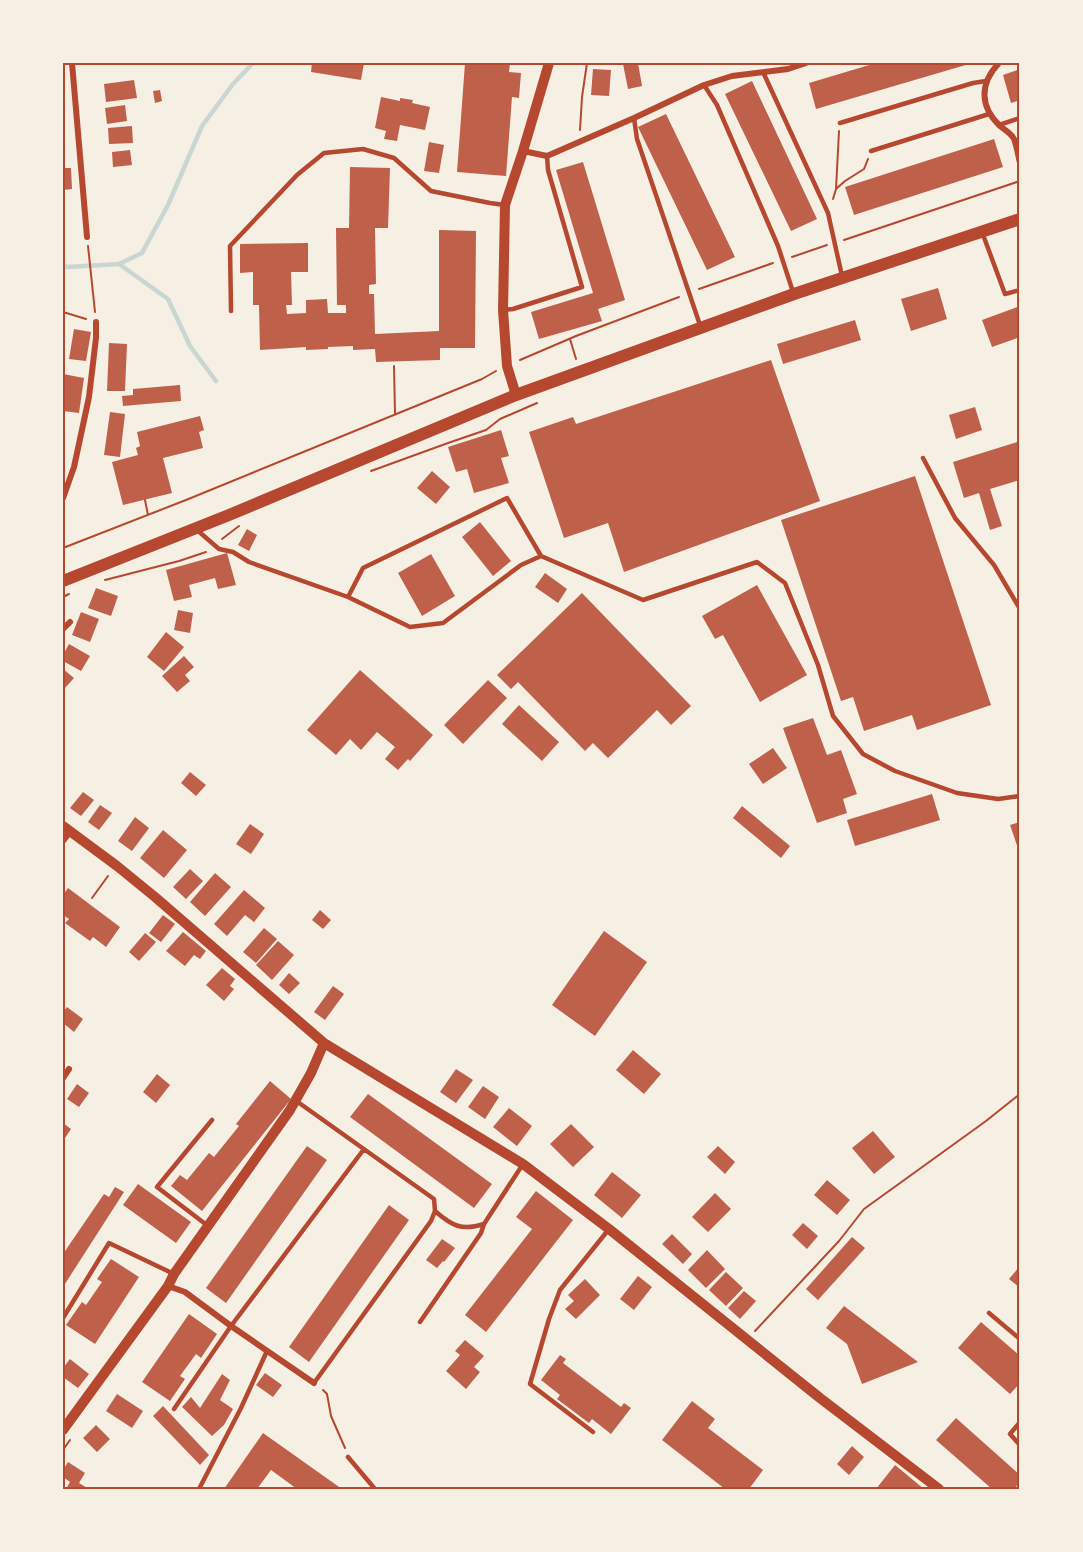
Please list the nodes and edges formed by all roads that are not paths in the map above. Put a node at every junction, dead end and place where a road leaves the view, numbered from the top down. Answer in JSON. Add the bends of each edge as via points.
{"nodes":[{"id":1,"x":72,"y":63,"type":"edge"},
{"id":2,"x":549,"y":63,"type":"edge"},
{"id":3,"x":806,"y":63,"type":"edge"},
{"id":4,"x":999,"y":63,"type":"edge"},
{"id":5,"x":763,"y":72,"type":"junction"},
{"id":6,"x":987,"y":81,"type":"junction"},
{"id":7,"x":704,"y":85,"type":"junction"},
{"id":8,"x":989,"y":114,"type":"junction"},
{"id":9,"x":634,"y":118,"type":"junction"},
{"id":10,"x":1020,"y":118,"type":"edge"},
{"id":11,"x":840,"y":123,"type":"road end"},
{"id":12,"x":999,"y":125,"type":"junction"},
{"id":13,"x":523,"y":151,"type":"junction"},
{"id":14,"x":871,"y":151,"type":"road end"},
{"id":15,"x":547,"y":156,"type":"junction"},
{"id":16,"x":1020,"y":163,"type":"edge"},
{"id":17,"x":505,"y":205,"type":"junction"},
{"id":18,"x":1020,"y":219,"type":"edge"},
{"id":19,"x":981,"y":231,"type":"junction"},
{"id":20,"x":87,"y":237,"type":"road end"},
{"id":21,"x":843,"y":278,"type":"junction"},
{"id":22,"x":1020,"y":290,"type":"edge"},
{"id":23,"x":794,"y":294,"type":"junction"},
{"id":24,"x":503,"y":310,"type":"junction"},
{"id":25,"x":231,"y":311,"type":"dead end"},
{"id":26,"x":96,"y":322,"type":"road end"},
{"id":27,"x":701,"y":328,"type":"junction"},
{"id":28,"x":516,"y":395,"type":"junction"},
{"id":29,"x":923,"y":458,"type":"dead end"},
{"id":30,"x":63,"y":498,"type":"edge"},
{"id":31,"x":195,"y":528,"type":"junction"},
{"id":32,"x":541,"y":556,"type":"junction"},
{"id":33,"x":63,"y":581,"type":"edge"},
{"id":34,"x":348,"y":597,"type":"junction"},
{"id":35,"x":1020,"y":609,"type":"edge"},
{"id":36,"x":70,"y":622,"type":"dead end"},
{"id":37,"x":63,"y":629,"type":"edge"},
{"id":38,"x":1020,"y":796,"type":"edge"},
{"id":39,"x":65,"y":833,"type":"edge"},
{"id":40,"x":324,"y":1043,"type":"junction"},
{"id":41,"x":69,"y":1069,"type":"dead end"},
{"id":42,"x":63,"y":1078,"type":"edge"},
{"id":43,"x":295,"y":1100,"type":"junction"},
{"id":44,"x":212,"y":1120,"type":"dead end"},
{"id":45,"x":363,"y":1149,"type":"junction"},
{"id":46,"x":524,"y":1164,"type":"junction"},
{"id":47,"x":435,"y":1211,"type":"junction"},
{"id":48,"x":484,"y":1224,"type":"junction"},
{"id":49,"x":208,"y":1226,"type":"junction"},
{"id":50,"x":609,"y":1229,"type":"junction"},
{"id":51,"x":174,"y":1275,"type":"junction"},
{"id":52,"x":168,"y":1286,"type":"junction"},
{"id":53,"x":989,"y":1312,"type":"dead end"},
{"id":54,"x":63,"y":1318,"type":"edge"},
{"id":55,"x":420,"y":1322,"type":"dead end"},
{"id":56,"x":231,"y":1326,"type":"junction"},
{"id":57,"x":1020,"y":1339,"type":"edge"},
{"id":58,"x":267,"y":1351,"type":"junction"},
{"id":59,"x":314,"y":1383,"type":"joint"},
{"id":60,"x":174,"y":1409,"type":"dead end"},
{"id":61,"x":1020,"y":1422,"type":"edge"},
{"id":62,"x":63,"y":1430,"type":"edge"},
{"id":63,"x":593,"y":1432,"type":"dead end"},
{"id":64,"x":1020,"y":1445,"type":"edge"},
{"id":65,"x":348,"y":1457,"type":"road end"},
{"id":66,"x":199,"y":1489,"type":"edge"},
{"id":67,"x":375,"y":1489,"type":"edge"},
{"id":68,"x":939,"y":1489,"type":"edge"}],
"edges":[{"from":1,"to":20,"type":"street"},
{"from":2,"to":13,"type":"street"},
{"from":3,"to":5,"type":"street"},
{"from":4,"to":6,"type":"street"},
{"from":5,"to":7,"type":"street"},
{"from":5,"to":21,"type":"lane","via":[[828,213]]},
{"from":6,"to":8,"type":"street","via":[[983,96]]},
{"from":6,"to":11,"type":"lane"},
{"from":7,"to":9,"type":"street"},
{"from":7,"to":23,"type":"lane","via":[[717,105],[778,246]]},
{"from":8,"to":12,"type":"street"},
{"from":8,"to":14,"type":"lane"},
{"from":9,"to":15,"type":"street"},
{"from":9,"to":27,"type":"lane","via":[[637,139]]},
{"from":10,"to":12,"type":"lane"},
{"from":12,"to":16,"type":"street","via":[[1013,137]]},
{"from":13,"to":15,"type":"street"},
{"from":13,"to":17,"type":"street"},
{"from":15,"to":24,"type":"lane","via":[[582,287]]},
{"from":17,"to":24,"type":"street"},
{"from":17,"to":25,"type":"lane","via":[[431,191],[394,158],[363,149],[324,153],[297,175],[230,246]]},
{"from":18,"to":19,"type":"main road"},
{"from":19,"to":21,"type":"main road"},
{"from":19,"to":22,"type":"lane","via":[[1005,294]]},
{"from":21,"to":23,"type":"main road"},
{"from":23,"to":27,"type":"main road"},
{"from":24,"to":28,"type":"street","via":[[507,366]]},
{"from":26,"to":30,"type":"street","via":[[88,397],[74,467]]},
{"from":27,"to":28,"type":"main road"},
{"from":28,"to":31,"type":"main road"},
{"from":29,"to":35,"type":"lane","via":[[956,518],[994,565]]},
{"from":31,"to":33,"type":"main road"},
{"from":31,"to":34,"type":"lane","via":[[219,549]]},
{"from":32,"to":34,"type":"lane","via":[[521,565],[443,623],[410,627]]},
{"from":32,"to":34,"type":"lane","via":[[507,498],[363,568]]},
{"from":32,"to":38,"type":"lane","via":[[643,600],[757,562],[785,583],[833,716],[863,754],[895,771],[957,793],[998,798]]},
{"from":36,"to":37,"type":"street"},
{"from":39,"to":40,"type":"street","via":[[117,866]]},
{"from":40,"to":43,"type":"street"},
{"from":40,"to":46,"type":"street"},
{"from":41,"to":42,"type":"street"},
{"from":43,"to":45,"type":"lane"},
{"from":43,"to":49,"type":"street"},
{"from":44,"to":49,"type":"lane","via":[[157,1187]]},
{"from":45,"to":47,"type":"lane","via":[[434,1199]]},
{"from":45,"to":56,"type":"lane"},
{"from":46,"to":48,"type":"lane"},
{"from":46,"to":50,"type":"street"},
{"from":47,"to":48,"type":"lane","via":[[461,1227]]},
{"from":47,"to":59,"type":"lane"},
{"from":48,"to":55,"type":"lane"},
{"from":49,"to":51,"type":"street"},
{"from":50,"to":63,"type":"lane","via":[[560,1290],[530,1384]]},
{"from":50,"to":68,"type":"street"},
{"from":51,"to":52,"type":"street"},
{"from":51,"to":54,"type":"lane","via":[[109,1243]]},
{"from":52,"to":56,"type":"street","via":[[186,1292]]},
{"from":52,"to":62,"type":"street"},
{"from":53,"to":57,"type":"lane"},
{"from":56,"to":58,"type":"street"},
{"from":56,"to":60,"type":"lane"},
{"from":58,"to":59,"type":"street"},
{"from":58,"to":66,"type":"lane"},
{"from":61,"to":64,"type":"lane","via":[[1010,1434]]},
{"from":65,"to":67,"type":"lane"}]}
